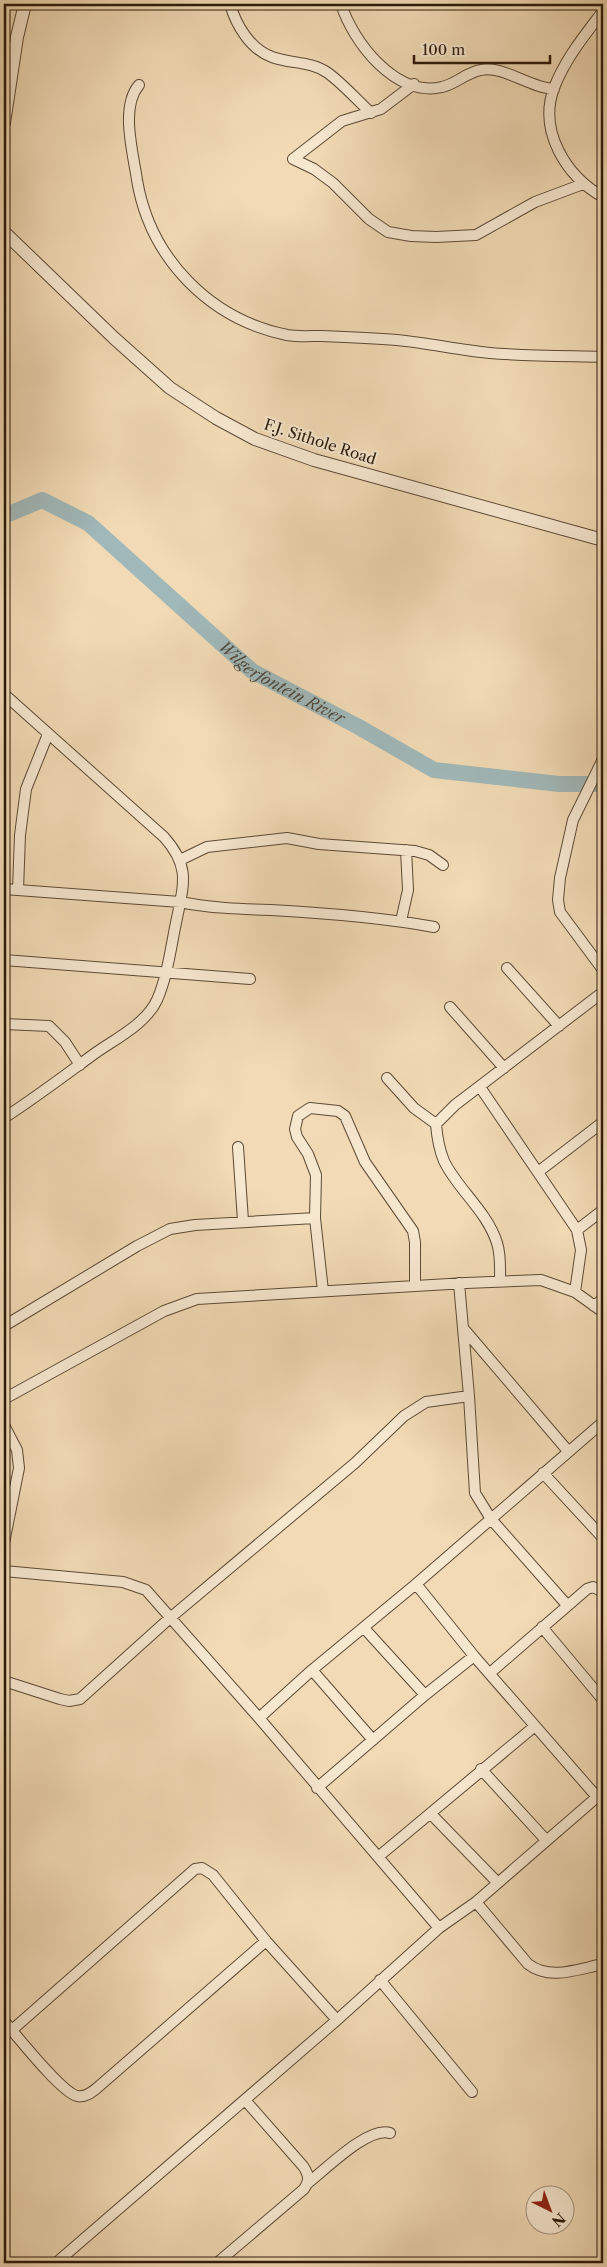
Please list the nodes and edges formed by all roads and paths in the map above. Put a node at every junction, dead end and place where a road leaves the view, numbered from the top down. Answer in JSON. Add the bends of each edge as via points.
{"nodes":[{"id":1,"x":17,"y":4,"type":"edge"},
{"id":2,"x":25,"y":4,"type":"edge"},
{"id":3,"x":230,"y":4,"type":"edge"},
{"id":4,"x":341,"y":4,"type":"edge"},
{"id":5,"x":603,"y":11,"type":"edge"},
{"id":6,"x":22,"y":17,"type":"junction"},
{"id":7,"x":414,"y":84,"type":"junction"},
{"id":8,"x":139,"y":85,"type":"dead end"},
{"id":9,"x":554,"y":88,"type":"junction"},
{"id":10,"x":371,"y":113,"type":"junction"},
{"id":11,"x":4,"y":123,"type":"edge"},
{"id":12,"x":584,"y":184,"type":"junction"},
{"id":13,"x":603,"y":197,"type":"edge"},
{"id":14,"x":4,"y":232,"type":"edge"},
{"id":15,"x":603,"y":357,"type":"edge"},
{"id":16,"x":603,"y":540,"type":"edge"},
{"id":17,"x":4,"y":694,"type":"edge"},
{"id":18,"x":48,"y":734,"type":"junction"},
{"id":19,"x":603,"y":759,"type":"edge"},
{"id":20,"x":406,"y":850,"type":"junction"},
{"id":21,"x":180,"y":860,"type":"junction"},
{"id":22,"x":443,"y":865,"type":"dead end"},
{"id":23,"x":4,"y":889,"type":"edge"},
{"id":24,"x":18,"y":890,"type":"junction"},
{"id":25,"x":180,"y":902,"type":"junction"},
{"id":26,"x":400,"y":921,"type":"junction"},
{"id":27,"x":434,"y":927,"type":"dead end"},
{"id":28,"x":4,"y":960,"type":"edge"},
{"id":29,"x":507,"y":968,"type":"dead end"},
{"id":30,"x":603,"y":970,"type":"edge"},
{"id":31,"x":166,"y":973,"type":"junction"},
{"id":32,"x":250,"y":979,"type":"dead end"},
{"id":33,"x":603,"y":992,"type":"edge"},
{"id":34,"x":450,"y":1007,"type":"dead end"},
{"id":35,"x":4,"y":1024,"type":"edge"},
{"id":36,"x":559,"y":1026,"type":"junction"},
{"id":37,"x":80,"y":1065,"type":"junction"},
{"id":38,"x":504,"y":1068,"type":"junction"},
{"id":39,"x":387,"y":1078,"type":"dead end"},
{"id":40,"x":480,"y":1086,"type":"junction"},
{"id":41,"x":4,"y":1118,"type":"edge"},
{"id":42,"x":603,"y":1122,"type":"edge"},
{"id":43,"x":436,"y":1124,"type":"junction"},
{"id":44,"x":238,"y":1147,"type":"dead end"},
{"id":45,"x":538,"y":1172,"type":"junction"},
{"id":46,"x":603,"y":1210,"type":"edge"},
{"id":47,"x":315,"y":1218,"type":"junction"},
{"id":48,"x":243,"y":1221,"type":"junction"},
{"id":49,"x":577,"y":1230,"type":"junction"},
{"id":50,"x":500,"y":1281,"type":"junction"},
{"id":51,"x":459,"y":1283,"type":"junction"},
{"id":52,"x":415,"y":1285,"type":"junction"},
{"id":53,"x":323,"y":1291,"type":"junction"},
{"id":54,"x":575,"y":1292,"type":"junction"},
{"id":55,"x":603,"y":1299,"type":"edge"},
{"id":56,"x":594,"y":1306,"type":"junction"},
{"id":57,"x":603,"y":1312,"type":"edge"},
{"id":58,"x":4,"y":1326,"type":"edge"},
{"id":59,"x":463,"y":1328,"type":"junction"},
{"id":60,"x":469,"y":1396,"type":"junction"},
{"id":61,"x":4,"y":1399,"type":"edge"},
{"id":62,"x":603,"y":1422,"type":"edge"},
{"id":63,"x":4,"y":1425,"type":"edge"},
{"id":64,"x":568,"y":1451,"type":"junction"},
{"id":65,"x":543,"y":1473,"type":"junction"},
{"id":66,"x":491,"y":1519,"type":"junction"},
{"id":67,"x":603,"y":1538,"type":"edge"},
{"id":68,"x":4,"y":1543,"type":"edge"},
{"id":69,"x":4,"y":1571,"type":"edge"},
{"id":70,"x":416,"y":1584,"type":"junction"},
{"id":71,"x":603,"y":1592,"type":"edge"},
{"id":72,"x":567,"y":1605,"type":"junction"},
{"id":73,"x":170,"y":1618,"type":"junction"},
{"id":74,"x":364,"y":1628,"type":"junction"},
{"id":75,"x":542,"y":1628,"type":"junction"},
{"id":76,"x":474,"y":1656,"type":"junction"},
{"id":77,"x":312,"y":1670,"type":"junction"},
{"id":78,"x":490,"y":1673,"type":"junction"},
{"id":79,"x":4,"y":1681,"type":"edge"},
{"id":80,"x":425,"y":1695,"type":"junction"},
{"id":81,"x":603,"y":1700,"type":"edge"},
{"id":82,"x":260,"y":1718,"type":"junction"},
{"id":83,"x":535,"y":1726,"type":"junction"},
{"id":84,"x":373,"y":1740,"type":"junction"},
{"id":85,"x":482,"y":1769,"type":"junction"},
{"id":86,"x":317,"y":1788,"type":"junction"},
{"id":87,"x":600,"y":1792,"type":"edge"},
{"id":88,"x":431,"y":1814,"type":"junction"},
{"id":89,"x":546,"y":1840,"type":"junction"},
{"id":90,"x":378,"y":1858,"type":"junction"},
{"id":91,"x":497,"y":1882,"type":"junction"},
{"id":92,"x":476,"y":1902,"type":"junction"},
{"id":93,"x":439,"y":1928,"type":"junction"},
{"id":94,"x":266,"y":1941,"type":"junction"},
{"id":95,"x":603,"y":1964,"type":"edge"},
{"id":96,"x":380,"y":1980,"type":"junction"},
{"id":97,"x":337,"y":2020,"type":"junction"},
{"id":98,"x":4,"y":2021,"type":"edge"},
{"id":99,"x":12,"y":2030,"type":"junction"},
{"id":100,"x":472,"y":2092,"type":"dead end"},
{"id":101,"x":244,"y":2100,"type":"junction"},
{"id":102,"x":390,"y":2133,"type":"dead end"},
{"id":103,"x":308,"y":2183,"type":"junction"},
{"id":104,"x":56,"y":2263,"type":"edge"},
{"id":105,"x":217,"y":2263,"type":"edge"}],
"edges":[{"from":1,"to":6,"type":"street"},
{"from":2,"to":6,"type":"street"},
{"from":3,"to":10,"type":"street","via":[[235,20],[259,50],[272,57],[303,62],[328,73]]},
{"from":4,"to":7,"type":"street","via":[[356,37],[379,64],[389,73]]},
{"from":5,"to":9,"type":"street","via":[[574,50]]},
{"from":6,"to":11,"type":"street"},
{"from":7,"to":9,"type":"street","via":[[442,87],[481,70],[494,71],[542,88]]},
{"from":7,"to":10,"type":"street","via":[[397,99]]},
{"from":8,"to":15,"type":"street","via":[[133,92],[128,115],[141,200],[148,223],[172,262],[198,292],[222,309],[252,325],[289,335],[398,340],[491,353]]},
{"from":9,"to":12,"type":"street","via":[[550,107],[555,144],[562,158]]},
{"from":10,"to":12,"type":"street","via":[[342,121],[293,159],[333,183],[369,219],[388,232],[436,238],[476,235],[535,202]]},
{"from":12,"to":13,"type":"street"},
{"from":14,"to":16,"type":"street","name":"F.J. Sithole Road","via":[[170,388],[255,439],[314,460]]},
{"from":17,"to":18,"type":"street"},
{"from":18,"to":21,"type":"street","via":[[164,837]]},
{"from":18,"to":24,"type":"street","via":[[26,789]]},
{"from":19,"to":30,"type":"street","via":[[573,820],[558,900],[560,912]]},
{"from":20,"to":21,"type":"street","via":[[319,844],[287,838],[207,847]]},
{"from":20,"to":22,"type":"street","via":[[429,855]]},
{"from":20,"to":26,"type":"street","via":[[408,890]]},
{"from":21,"to":25,"type":"street","via":[[183,882]]},
{"from":23,"to":24,"type":"street"},
{"from":24,"to":25,"type":"street"},
{"from":25,"to":26,"type":"street","via":[[206,907]]},
{"from":25,"to":31,"type":"street"},
{"from":26,"to":27,"type":"street"},
{"from":28,"to":31,"type":"street"},
{"from":29,"to":36,"type":"street"},
{"from":31,"to":32,"type":"street"},
{"from":31,"to":37,"type":"street","via":[[151,1010]]},
{"from":33,"to":36,"type":"street"},
{"from":34,"to":38,"type":"street"},
{"from":35,"to":37,"type":"street","via":[[49,1026],[65,1042]]},
{"from":36,"to":38,"type":"street"},
{"from":37,"to":41,"type":"street"},
{"from":38,"to":40,"type":"street"},
{"from":39,"to":43,"type":"street","via":[[414,1108]]},
{"from":40,"to":43,"type":"street"},
{"from":40,"to":45,"type":"street"},
{"from":42,"to":45,"type":"street"},
{"from":43,"to":50,"type":"street","via":[[445,1163],[491,1227],[500,1258]]},
{"from":44,"to":48,"type":"street"},
{"from":45,"to":49,"type":"street"},
{"from":46,"to":49,"type":"street"},
{"from":47,"to":48,"type":"street"},
{"from":47,"to":52,"type":"street","via":[[316,1175],[295,1128],[298,1116],[310,1108],[338,1111],[347,1119],[365,1162],[413,1231]]},
{"from":47,"to":53,"type":"street"},
{"from":48,"to":58,"type":"street","via":[[170,1229]]},
{"from":49,"to":54,"type":"street","via":[[581,1250]]},
{"from":50,"to":51,"type":"street"},
{"from":50,"to":54,"type":"street","via":[[541,1280]]},
{"from":51,"to":52,"type":"street"},
{"from":51,"to":59,"type":"street"},
{"from":52,"to":53,"type":"street"},
{"from":53,"to":61,"type":"street","via":[[215,1296],[181,1304]]},
{"from":54,"to":56,"type":"street"},
{"from":55,"to":56,"type":"street"},
{"from":56,"to":57,"type":"street"},
{"from":59,"to":60,"type":"street"},
{"from":59,"to":64,"type":"street"},
{"from":60,"to":66,"type":"street","via":[[475,1493]]},
{"from":60,"to":73,"type":"street","via":[[426,1402],[404,1416],[354,1463]]},
{"from":62,"to":64,"type":"street"},
{"from":63,"to":68,"type":"street","via":[[17,1450],[19,1468]]},
{"from":64,"to":65,"type":"street"},
{"from":65,"to":66,"type":"street"},
{"from":65,"to":67,"type":"street"},
{"from":66,"to":70,"type":"street"},
{"from":66,"to":72,"type":"street"},
{"from":69,"to":73,"type":"street","via":[[128,1584],[146,1590]]},
{"from":70,"to":74,"type":"street"},
{"from":70,"to":76,"type":"street"},
{"from":71,"to":72,"type":"street","via":[[593,1586]]},
{"from":72,"to":75,"type":"street"},
{"from":73,"to":79,"type":"street","via":[[80,1699],[60,1699]]},
{"from":73,"to":82,"type":"street"},
{"from":74,"to":77,"type":"street"},
{"from":74,"to":80,"type":"street"},
{"from":75,"to":78,"type":"street"},
{"from":75,"to":81,"type":"street"},
{"from":76,"to":78,"type":"street"},
{"from":76,"to":80,"type":"street"},
{"from":77,"to":82,"type":"street"},
{"from":77,"to":84,"type":"street"},
{"from":78,"to":83,"type":"street"},
{"from":80,"to":84,"type":"street"},
{"from":82,"to":86,"type":"street"},
{"from":83,"to":85,"type":"street"},
{"from":83,"to":87,"type":"street"},
{"from":84,"to":86,"type":"street"},
{"from":85,"to":88,"type":"street"},
{"from":85,"to":89,"type":"street"},
{"from":86,"to":90,"type":"street"},
{"from":87,"to":89,"type":"street"},
{"from":88,"to":90,"type":"street"},
{"from":88,"to":91,"type":"street"},
{"from":89,"to":91,"type":"street"},
{"from":90,"to":93,"type":"street"},
{"from":91,"to":92,"type":"street"},
{"from":92,"to":93,"type":"street"},
{"from":92,"to":95,"type":"street","via":[[536,1970],[562,1973]]},
{"from":93,"to":96,"type":"street"},
{"from":94,"to":97,"type":"street"},
{"from":94,"to":99,"type":"street","via":[[98,2088],[85,2095],[78,2096],[68,2091]]},
{"from":94,"to":99,"type":"street","via":[[213,1875],[202,1868],[195,1869]]},
{"from":96,"to":97,"type":"street"},
{"from":96,"to":100,"type":"street"},
{"from":97,"to":101,"type":"street"},
{"from":98,"to":99,"type":"street"},
{"from":101,"to":103,"type":"street","via":[[303,2166]]},
{"from":101,"to":104,"type":"street"},
{"from":102,"to":103,"type":"street","via":[[381,2132],[367,2137]]},
{"from":103,"to":105,"type":"street"}]}
